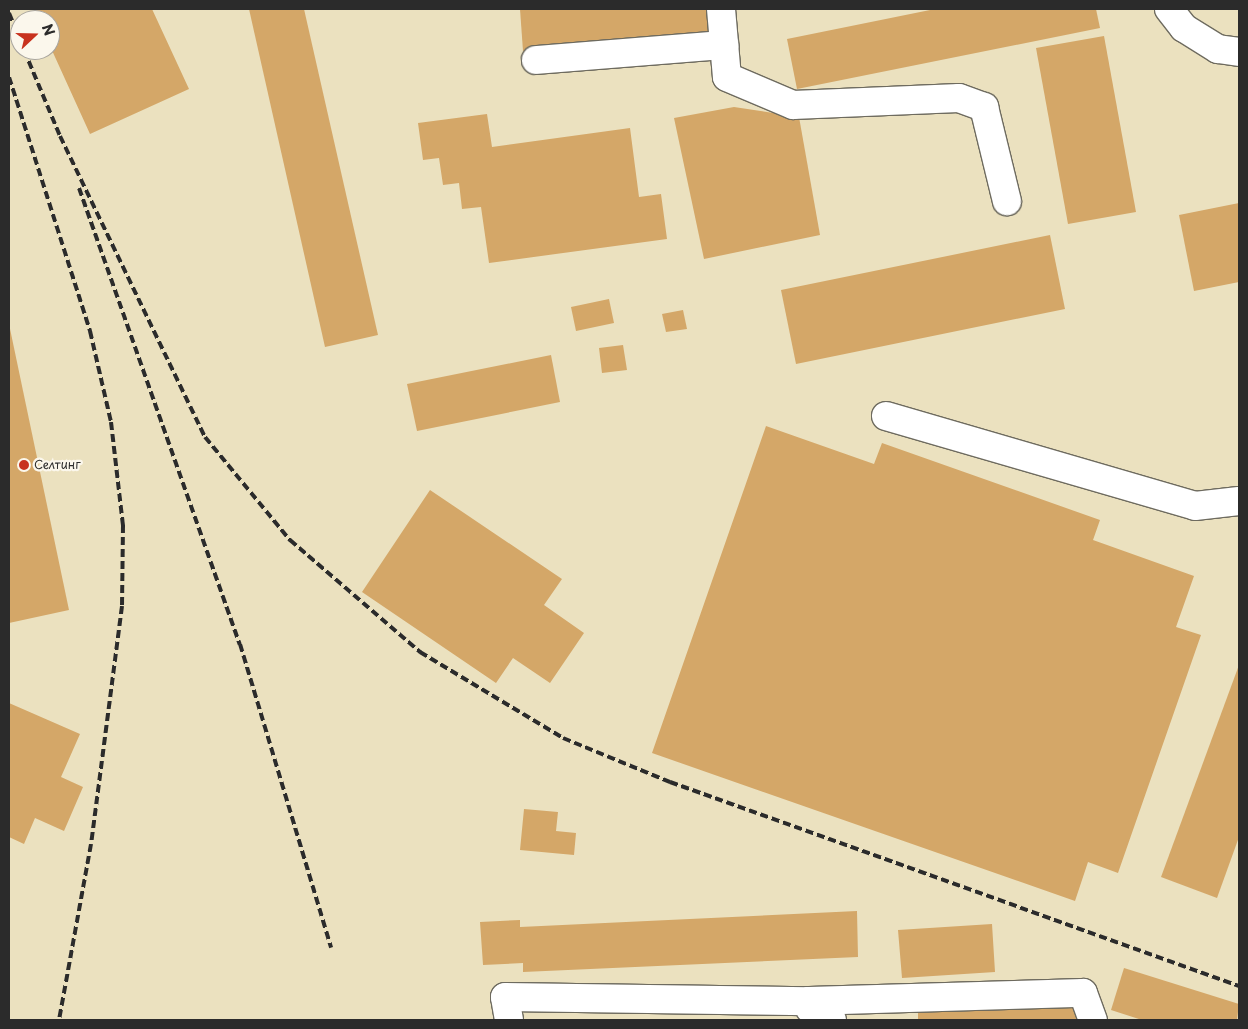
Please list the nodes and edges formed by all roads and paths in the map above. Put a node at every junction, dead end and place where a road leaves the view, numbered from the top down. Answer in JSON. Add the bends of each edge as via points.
{"nodes":[{"id":1,"x":721,"y":9,"type":"edge"},
{"id":2,"x":1169,"y":9,"type":"edge"},
{"id":3,"x":724,"y":45,"type":"junction"},
{"id":4,"x":1239,"y":52,"type":"edge"},
{"id":5,"x":536,"y":60,"type":"dead end"},
{"id":6,"x":1007,"y":201,"type":"dead end"},
{"id":7,"x":886,"y":416,"type":"dead end"},
{"id":8,"x":1239,"y":501,"type":"edge"},
{"id":9,"x":810,"y":1011,"type":"edge"},
{"id":10,"x":508,"y":1020,"type":"edge"},
{"id":11,"x":832,"y":1020,"type":"edge"},
{"id":12,"x":1093,"y":1020,"type":"edge"}],
"edges":[{"from":1,"to":3,"type":"street"},
{"from":2,"to":4,"type":"street","via":[[1184,28],[1218,49]]},
{"from":3,"to":5,"type":"street"},
{"from":3,"to":6,"type":"street","via":[[727,77],[794,105],[958,98],[984,107]]},
{"from":7,"to":8,"type":"street","via":[[1195,506]]},
{"from":9,"to":10,"type":"street","via":[[505,997]]},
{"from":9,"to":11,"type":"street"},
{"from":9,"to":12,"type":"street","via":[[1083,993]]}]}
